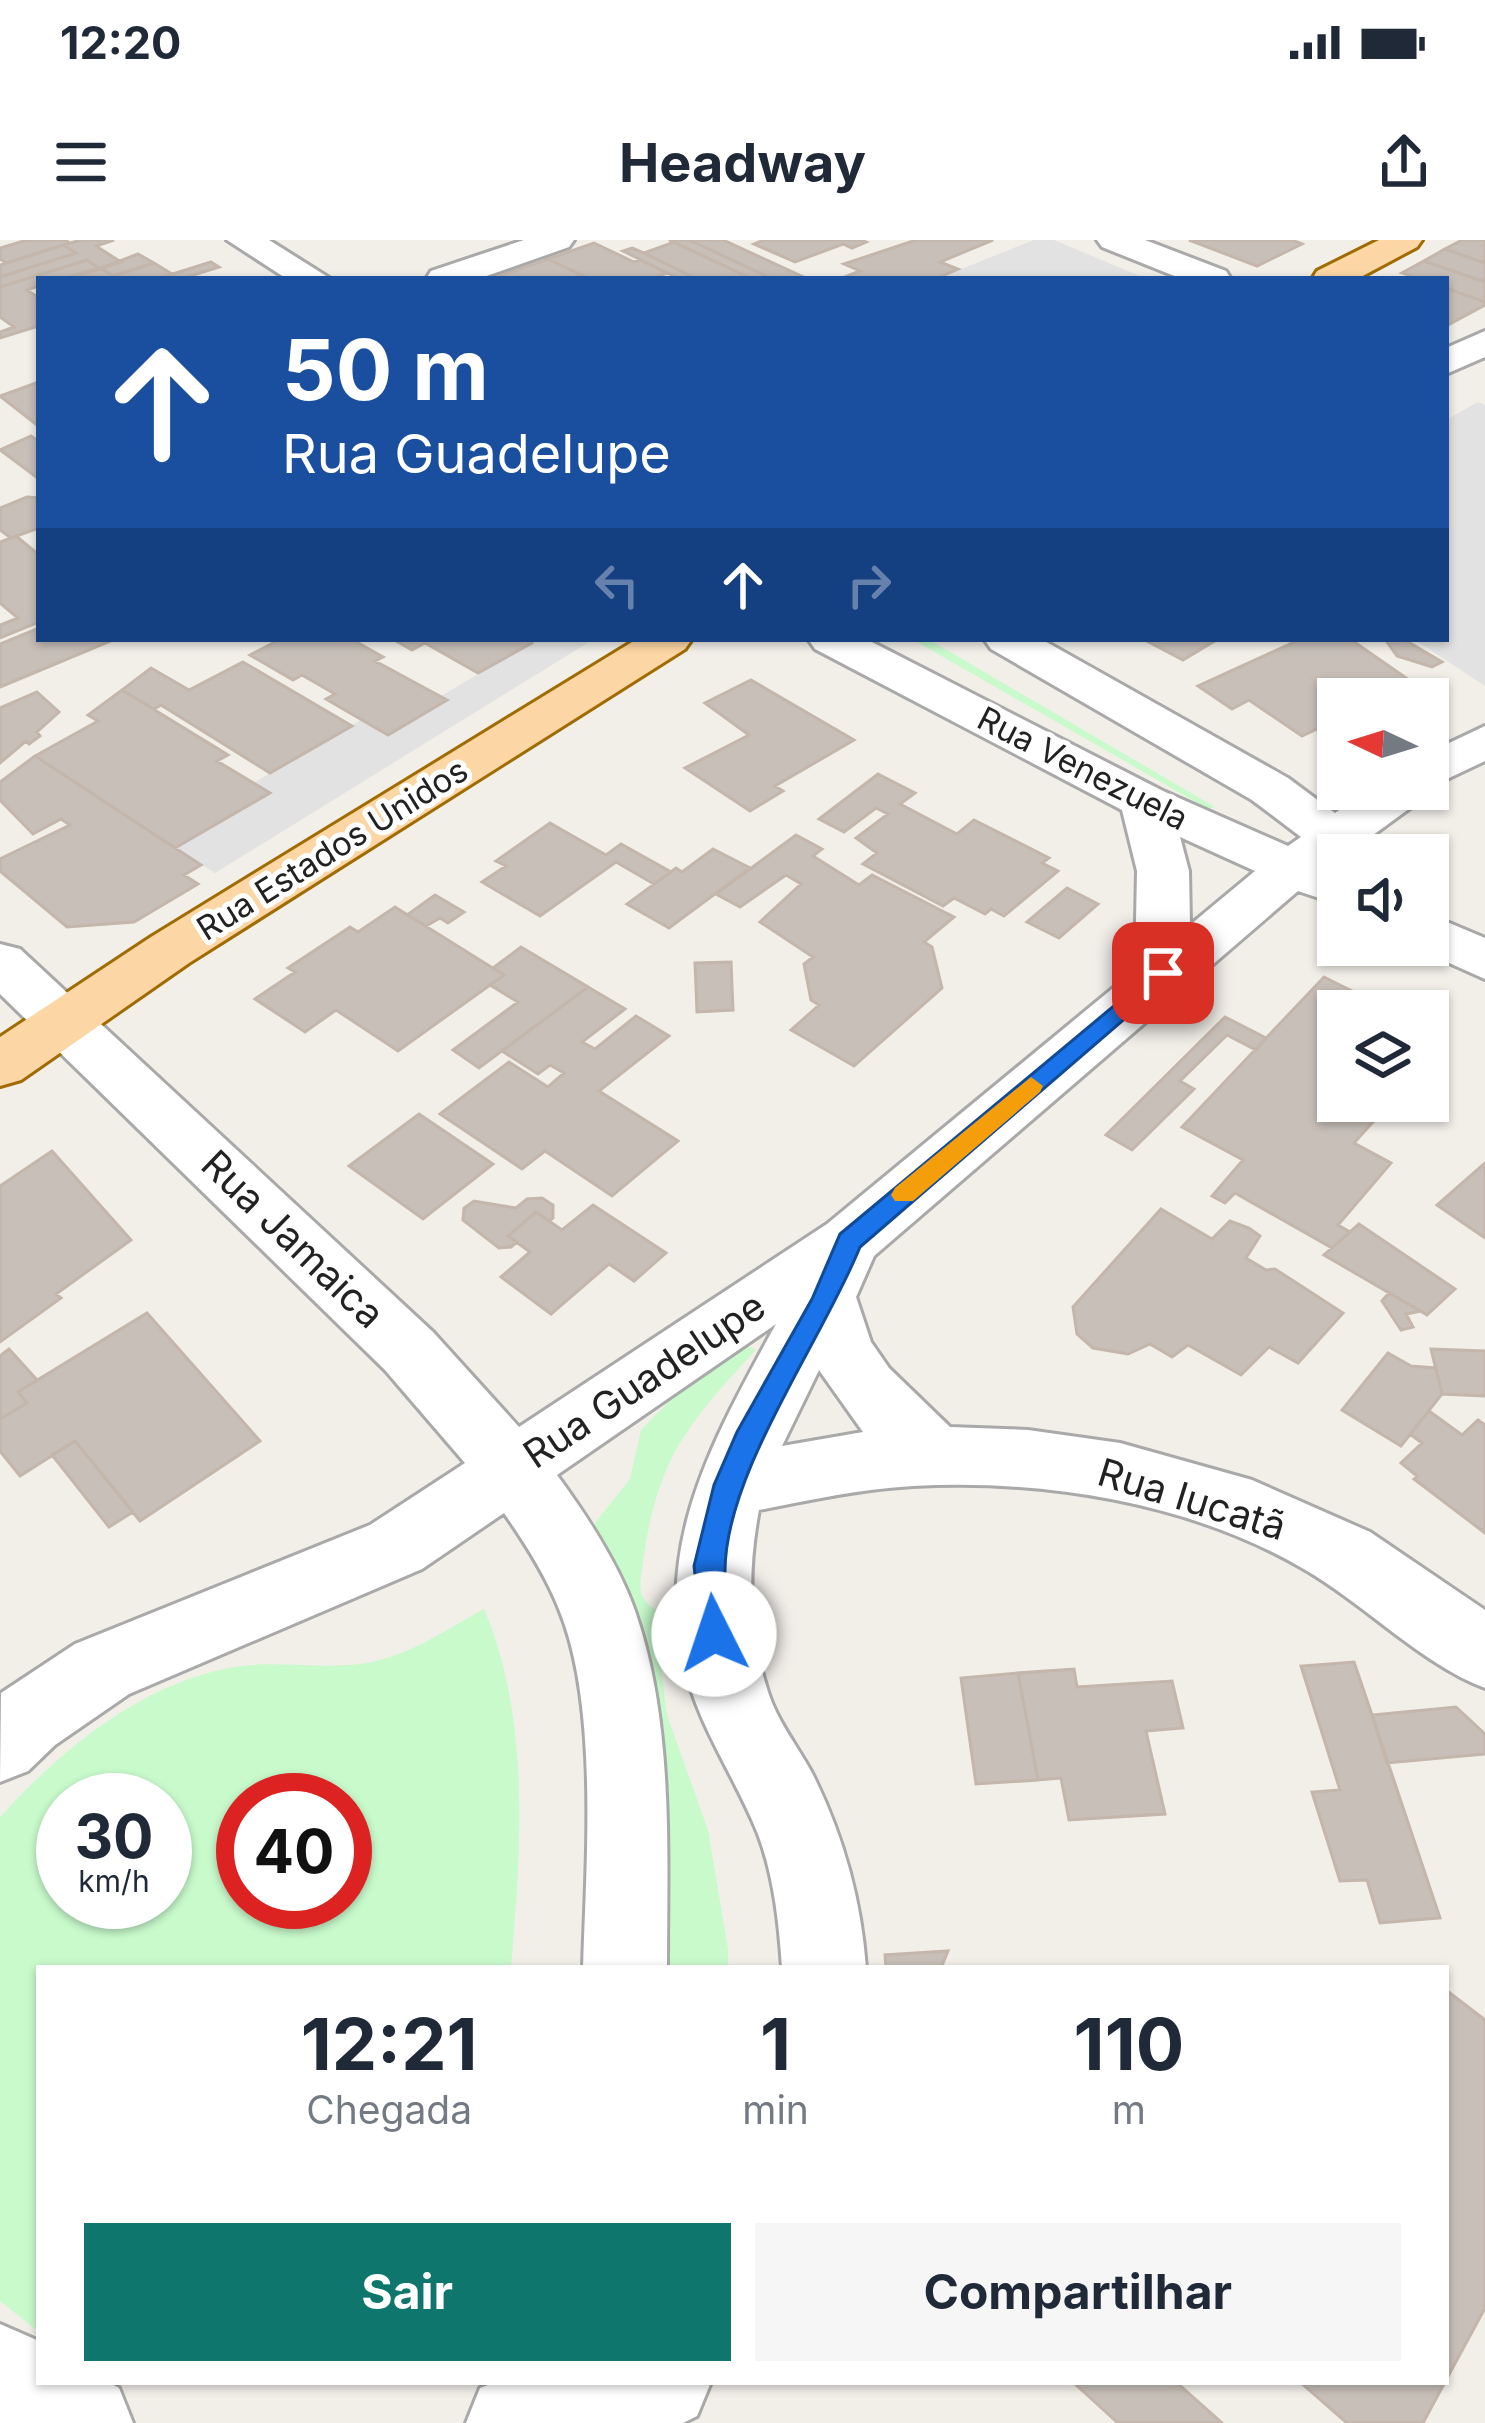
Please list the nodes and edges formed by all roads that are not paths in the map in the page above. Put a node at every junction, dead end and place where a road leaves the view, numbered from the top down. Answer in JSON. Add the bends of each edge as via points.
{"nodes":[{"id":1,"x":244,"y":240,"type":"edge"},
{"id":2,"x":557,"y":240,"type":"edge"},
{"id":3,"x":1114,"y":240,"type":"edge"},
{"id":4,"x":1405,"y":240,"type":"edge"},
{"id":5,"x":308,"y":276,"type":"edge"},
{"id":6,"x":453,"y":276,"type":"edge"},
{"id":7,"x":1205,"y":276,"type":"edge"},
{"id":8,"x":1336,"y":276,"type":"edge"},
{"id":9,"x":1485,"y":341,"type":"edge"},
{"id":10,"x":1449,"y":364,"type":"edge"},
{"id":11,"x":1449,"y":368,"type":"edge"},
{"id":12,"x":1485,"y":386,"type":"edge"},
{"id":13,"x":664,"y":642,"type":"edge"},
{"id":14,"x":837,"y":642,"type":"edge"},
{"id":15,"x":1012,"y":642,"type":"edge"},
{"id":16,"x":1485,"y":741,"type":"edge"},
{"id":17,"x":1449,"y":761,"type":"edge"},
{"id":18,"x":1145,"y":802,"type":"junction"},
{"id":19,"x":1381,"y":810,"type":"edge"},
{"id":20,"x":1358,"y":834,"type":"edge"},
{"id":21,"x":1317,"y":844,"type":"edge"},
{"id":22,"x":1317,"y":857,"type":"edge"},
{"id":23,"x":1317,"y":870,"type":"edge"},
{"id":24,"x":0,"y":962,"type":"edge"},
{"id":25,"x":1163,"y":973,"type":"junction"},
{"id":26,"x":65,"y":1020,"type":"junction"},
{"id":27,"x":0,"y":1065,"type":"edge"},
{"id":28,"x":837,"y":1271,"type":"junction"},
{"id":29,"x":935,"y":1456,"type":"junction"},
{"id":30,"x":512,"y":1468,"type":"junction"},
{"id":31,"x":729,"y":1485,"type":"junction"},
{"id":32,"x":1485,"y":1654,"type":"edge"},
{"id":33,"x":0,"y":1745,"type":"edge"},
{"id":34,"x":625,"y":1965,"type":"edge"},
{"id":35,"x":823,"y":1965,"type":"edge"},
{"id":36,"x":0,"y":2372,"type":"edge"},
{"id":37,"x":647,"y":2395,"type":"edge"},
{"id":38,"x":84,"y":2423,"type":"edge"},
{"id":39,"x":515,"y":2423,"type":"edge"}],
"edges":[{"from":1,"to":5,"type":"street"},
{"from":2,"to":6,"type":"street"},
{"from":3,"to":7,"type":"street"},
{"from":4,"to":8,"type":"main road"},
{"from":9,"to":10,"type":"street"},
{"from":11,"to":12,"type":"street"},
{"from":13,"to":26,"type":"main road","name":"Rua Estados Unidos"},
{"from":14,"to":18,"type":"street","name":"Rua Venezuela"},
{"from":15,"to":21,"type":"street","name":"Rua Venezuela","via":[[1270,789]]},
{"from":16,"to":17,"type":"street"},
{"from":18,"to":22,"type":"street","name":"Rua Venezuela"},
{"from":18,"to":25,"type":"street","via":[[1162,871]]},
{"from":19,"to":20,"type":"street","name":"Rua Guadelupe"},
{"from":23,"to":25,"type":"street","name":"Rua Guadelupe"},
{"from":24,"to":26,"type":"street","name":"Rua Jamaica"},
{"from":25,"to":28,"type":"street","name":"Rua Guadelupe"},
{"from":26,"to":27,"type":"main road","name":"Rua Estados Unidos"},
{"from":26,"to":30,"type":"street","name":"Rua Jamaica","via":[[409,1351]]},
{"from":28,"to":29,"type":"street","via":[[830,1329],[859,1385]]},
{"from":28,"to":30,"type":"street","name":"Rua Guadelupe"},
{"from":28,"to":31,"type":"street"},
{"from":29,"to":31,"type":"street","name":"Rua Iucatã"},
{"from":29,"to":32,"type":"street","name":"Rua Iucatã","via":[[1067,1462],[1217,1500],[1294,1528],[1387,1580]]},
{"from":30,"to":33,"type":"street","via":[[396,1546],[102,1669]]},
{"from":30,"to":34,"type":"street","name":"Rua Guadelupe","via":[[561,1537],[598,1611],[614,1680],[627,1841]]},
{"from":31,"to":35,"type":"street","via":[[709,1566],[714,1634],[730,1696],[802,1842]]},
{"from":36,"to":38,"type":"street"},
{"from":37,"to":39,"type":"street"}]}
